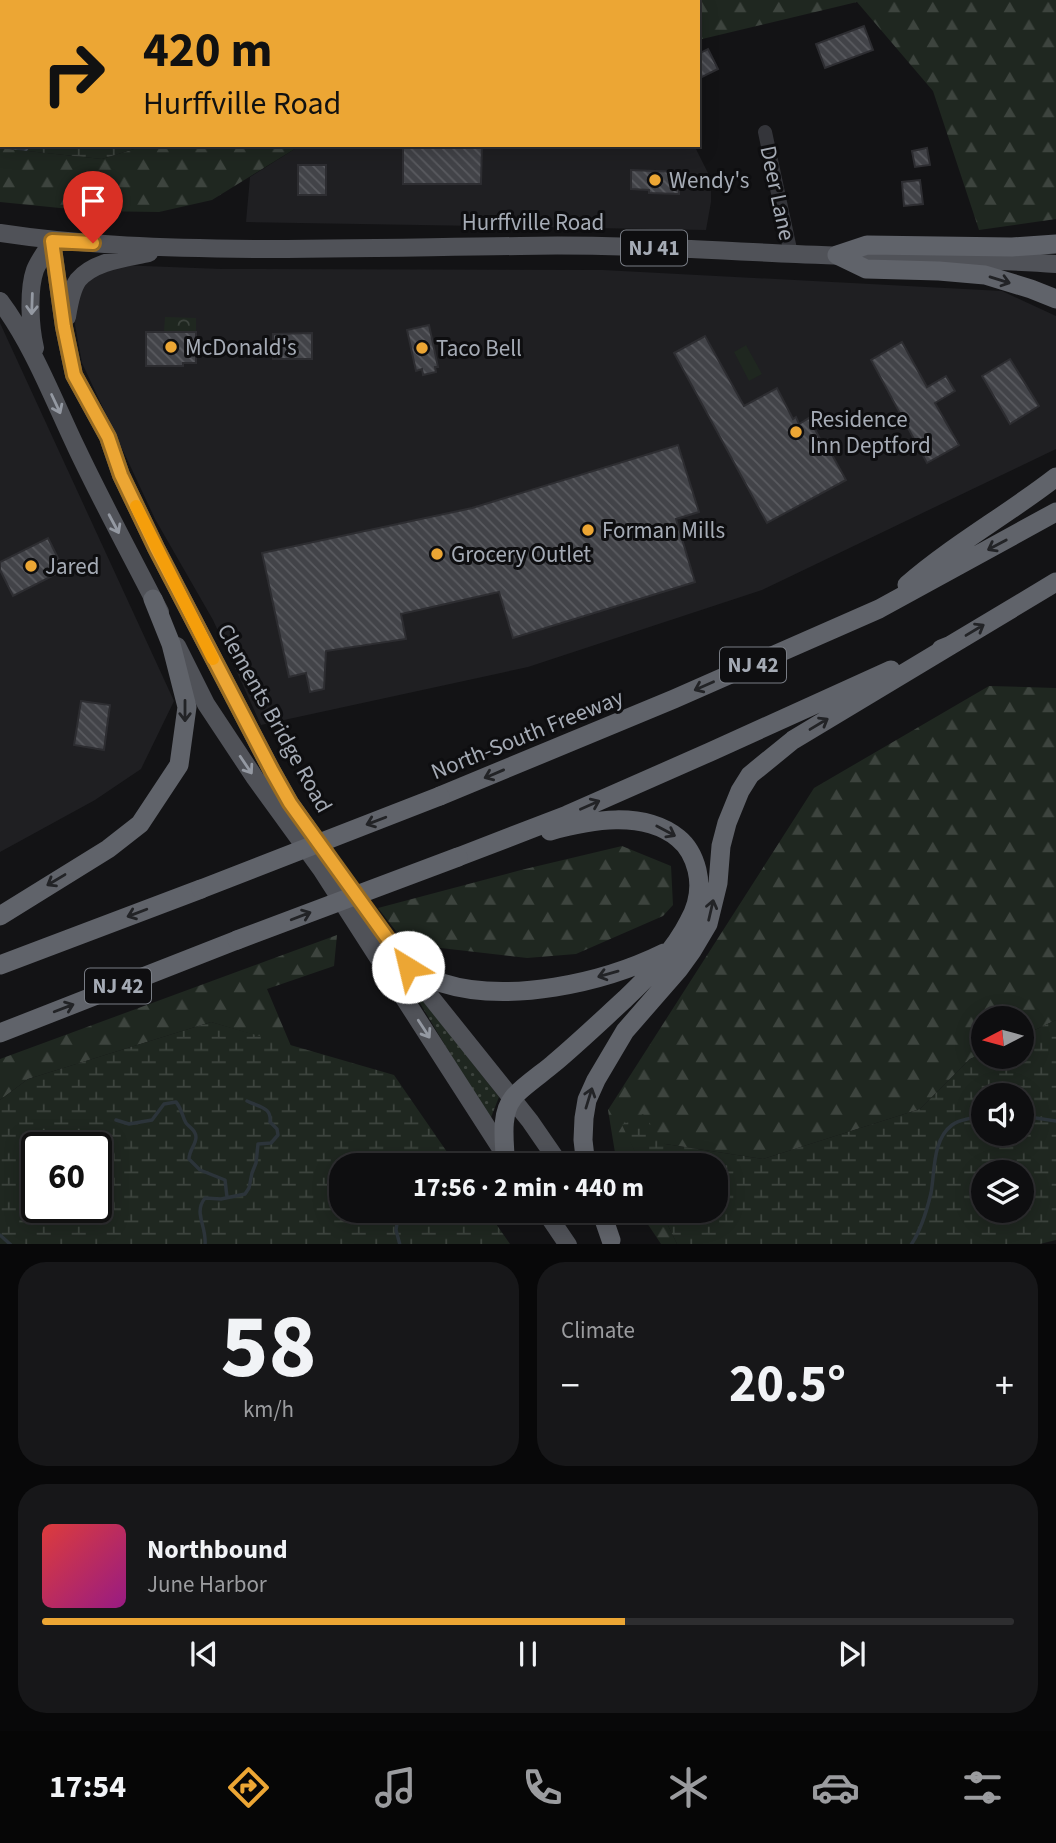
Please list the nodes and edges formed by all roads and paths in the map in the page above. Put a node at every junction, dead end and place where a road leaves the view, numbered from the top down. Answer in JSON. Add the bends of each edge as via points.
{"nodes":[{"id":1,"x":765,"y":132,"type":"dead end"},
{"id":2,"x":0,"y":233,"type":"edge"},
{"id":3,"x":52,"y":241,"type":"junction"},
{"id":4,"x":1056,"y":244,"type":"edge"},
{"id":5,"x":167,"y":248,"type":"junction"},
{"id":6,"x":791,"y":254,"type":"junction"},
{"id":7,"x":837,"y":255,"type":"junction"},
{"id":8,"x":1056,"y":264,"type":"edge"},
{"id":9,"x":1056,"y":299,"type":"edge"},
{"id":10,"x":0,"y":301,"type":"edge"},
{"id":11,"x":64,"y":327,"type":"junction"},
{"id":12,"x":41,"y":373,"type":"junction"},
{"id":13,"x":1056,"y":477,"type":"edge"},
{"id":14,"x":1056,"y":512,"type":"edge"},
{"id":15,"x":1056,"y":582,"type":"edge"},
{"id":16,"x":153,"y":599,"type":"junction"},
{"id":17,"x":879,"y":609,"type":"junction"},
{"id":18,"x":951,"y":645,"type":"junction"},
{"id":19,"x":458,"y":857,"type":"junction"},
{"id":20,"x":0,"y":916,"type":"edge"},
{"id":21,"x":671,"y":949,"type":"junction"},
{"id":22,"x":0,"y":965,"type":"edge"},
{"id":23,"x":408,"y":967,"type":"junction"},
{"id":24,"x":0,"y":1033,"type":"edge"},
{"id":25,"x":512,"y":1098,"type":"junction"},
{"id":26,"x":504,"y":1153,"type":"edge"},
{"id":27,"x":508,"y":1153,"type":"edge"},
{"id":28,"x":552,"y":1153,"type":"edge"},
{"id":29,"x":584,"y":1153,"type":"edge"},
{"id":30,"x":553,"y":1223,"type":"edge"},
{"id":31,"x":600,"y":1223,"type":"edge"},
{"id":32,"x":606,"y":1223,"type":"edge"},
{"id":33,"x":613,"y":1242,"type":"edge"},
{"id":34,"x":568,"y":1244,"type":"edge"}],
"edges":[{"from":1,"to":6,"type":"street","name":"Deer Lane"},
{"from":2,"to":3,"type":"main road","number":"NJ 41"},
{"from":3,"to":5,"type":"main road","name":"Hurffville Road","number":"NJ 41"},
{"from":3,"to":11,"type":"main road","name":"Clements Bridge Road"},
{"from":3,"to":12,"type":"main road","name":"Clements Bridge Road","one_way":true,"via":[[35,271],[31,302],[31,332]]},
{"from":4,"to":7,"type":"highway","via":[[867,245]]},
{"from":5,"to":6,"type":"main road","name":"Hurffville Road","number":"NJ 41","via":[[559,246]]},
{"from":5,"to":11,"type":"main road","via":[[100,264],[89,272],[71,296]]},
{"from":6,"to":7,"type":"main road","name":"Hurffville Road","number":"NJ 41"},
{"from":7,"to":8,"type":"main road","name":"Hurffville Road","number":"NJ 41"},
{"from":7,"to":9,"type":"highway","one_way":true,"via":[[866,269],[985,275]]},
{"from":10,"to":12,"type":"main road","name":"Clements Bridge Road"},
{"from":11,"to":23,"type":"main road","name":"Clements Bridge Road","via":[[74,375],[108,437],[156,548],[272,771]]},
{"from":12,"to":16,"type":"main road","name":"Clements Bridge Road","one_way":true},
{"from":13,"to":17,"type":"highway","via":[[930,565]]},
{"from":14,"to":17,"type":"highway","name":"North-South Freeway","number":"NJ 42","one_way":true},
{"from":18,"to":15,"type":"highway","number":"NJ 42","one_way":true},
{"from":16,"to":20,"type":"highway","one_way":true,"via":[[171,644],[187,707],[179,765],[140,824]]},
{"from":16,"to":26,"type":"main road","name":"Clements Bridge Road","one_way":true,"via":[[205,704],[321,869]]},
{"from":17,"to":22,"type":"highway","name":"North-South Freeway","number":"NJ 42","one_way":true,"bridge":true,"via":[[440,796]]},
{"from":19,"to":18,"type":"highway","number":"NJ 42","one_way":true,"via":[[576,811]]},
{"from":29,"to":18,"type":"highway","one_way":true,"via":[[584,1118],[596,1080],[625,1031],[686,960],[708,924],[727,822],[750,775],[793,740]]},
{"from":19,"to":21,"type":"highway","one_way":true,"via":[[604,820],[651,824],[681,840],[691,853],[698,877],[695,906]]},
{"from":24,"to":19,"type":"highway","number":"NJ 42","one_way":true,"bridge":true},
{"from":21,"to":23,"type":"highway","one_way":true,"via":[[638,965],[564,987],[520,991],[464,988]]},
{"from":21,"to":25,"type":"highway","via":[[590,1033]]},
{"from":23,"to":25,"type":"main road","name":"Clements Bridge Road"},
{"from":25,"to":27,"type":"highway","via":[[504,1122]]},
{"from":25,"to":28,"type":"main road","name":"Clements Bridge Road"},
{"from":30,"to":34,"type":"main road"},
{"from":31,"to":33,"type":"main road"},
{"from":32,"to":33,"type":"highway"}]}
